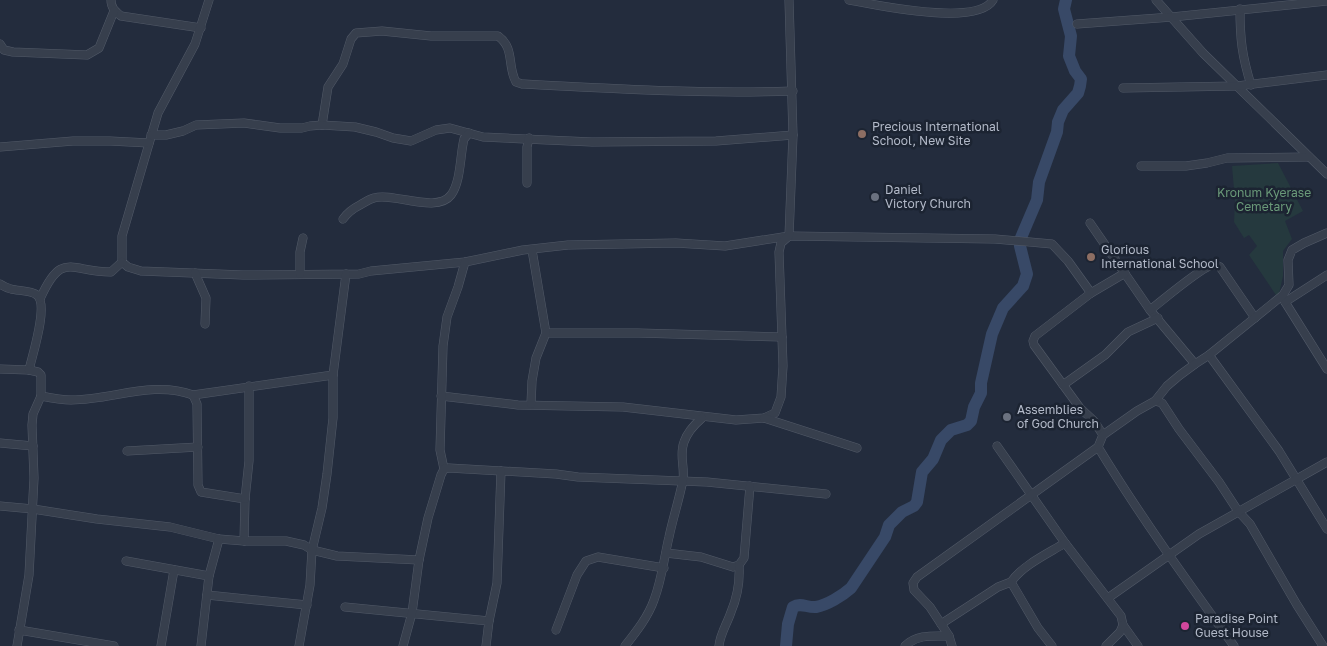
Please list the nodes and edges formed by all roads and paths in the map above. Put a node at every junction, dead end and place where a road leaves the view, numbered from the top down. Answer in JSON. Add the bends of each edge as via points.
{"nodes":[{"id":1,"x":111,"y":0,"type":"edge"},
{"id":2,"x":209,"y":0,"type":"edge"},
{"id":3,"x":789,"y":0,"type":"edge"},
{"id":4,"x":849,"y":0,"type":"edge"},
{"id":5,"x":993,"y":0,"type":"edge"},
{"id":6,"x":1156,"y":0,"type":"edge"},
{"id":7,"x":1327,"y":1,"type":"edge"},
{"id":8,"x":1240,"y":9,"type":"junction"},
{"id":9,"x":114,"y":11,"type":"junction"},
{"id":10,"x":1172,"y":17,"type":"junction"},
{"id":11,"x":1077,"y":24,"type":"dead end"},
{"id":12,"x":201,"y":28,"type":"junction"},
{"id":13,"x":0,"y":44,"type":"edge"},
{"id":14,"x":1327,"y":75,"type":"edge"},
{"id":15,"x":1251,"y":85,"type":"junction"},
{"id":16,"x":1236,"y":86,"type":"junction"},
{"id":17,"x":1123,"y":88,"type":"dead end"},
{"id":18,"x":793,"y":91,"type":"junction"},
{"id":19,"x":322,"y":125,"type":"junction"},
{"id":20,"x":469,"y":133,"type":"junction"},
{"id":21,"x":151,"y":135,"type":"junction"},
{"id":22,"x":794,"y":135,"type":"junction"},
{"id":23,"x":529,"y":138,"type":"junction"},
{"id":24,"x":149,"y":143,"type":"junction"},
{"id":25,"x":0,"y":147,"type":"edge"},
{"id":26,"x":1309,"y":157,"type":"junction"},
{"id":27,"x":1141,"y":166,"type":"dead end"},
{"id":28,"x":1323,"y":166,"type":"edge"},
{"id":29,"x":1327,"y":174,"type":"edge"},
{"id":30,"x":527,"y":183,"type":"dead end"},
{"id":31,"x":343,"y":219,"type":"dead end"},
{"id":32,"x":1090,"y":223,"type":"dead end"},
{"id":33,"x":1327,"y":233,"type":"edge"},
{"id":34,"x":789,"y":236,"type":"junction"},
{"id":35,"x":303,"y":238,"type":"dead end"},
{"id":36,"x":532,"y":250,"type":"junction"},
{"id":37,"x":122,"y":262,"type":"junction"},
{"id":38,"x":465,"y":262,"type":"junction"},
{"id":39,"x":195,"y":273,"type":"junction"},
{"id":40,"x":1125,"y":273,"type":"junction"},
{"id":41,"x":300,"y":274,"type":"junction"},
{"id":42,"x":346,"y":274,"type":"junction"},
{"id":43,"x":1327,"y":275,"type":"edge"},
{"id":44,"x":0,"y":284,"type":"edge"},
{"id":45,"x":1091,"y":293,"type":"junction"},
{"id":46,"x":40,"y":299,"type":"junction"},
{"id":47,"x":1284,"y":299,"type":"junction"},
{"id":48,"x":1150,"y":310,"type":"junction"},
{"id":49,"x":1158,"y":318,"type":"junction"},
{"id":50,"x":1255,"y":318,"type":"junction"},
{"id":51,"x":205,"y":324,"type":"dead end"},
{"id":52,"x":546,"y":333,"type":"junction"},
{"id":53,"x":782,"y":337,"type":"junction"},
{"id":54,"x":1209,"y":356,"type":"junction"},
{"id":55,"x":1195,"y":364,"type":"junction"},
{"id":56,"x":0,"y":369,"type":"edge"},
{"id":57,"x":1327,"y":369,"type":"edge"},
{"id":58,"x":29,"y":370,"type":"junction"},
{"id":59,"x":333,"y":375,"type":"junction"},
{"id":60,"x":1063,"y":385,"type":"junction"},
{"id":61,"x":248,"y":386,"type":"junction"},
{"id":62,"x":194,"y":395,"type":"junction"},
{"id":63,"x":41,"y":396,"type":"junction"},
{"id":64,"x":441,"y":396,"type":"junction"},
{"id":65,"x":1155,"y":401,"type":"junction"},
{"id":66,"x":531,"y":404,"type":"junction"},
{"id":67,"x":702,"y":418,"type":"junction"},
{"id":68,"x":764,"y":418,"type":"junction"},
{"id":69,"x":1103,"y":435,"type":"junction"},
{"id":70,"x":0,"y":443,"type":"edge"},
{"id":71,"x":33,"y":446,"type":"junction"},
{"id":72,"x":997,"y":446,"type":"dead end"},
{"id":73,"x":198,"y":447,"type":"junction"},
{"id":74,"x":1098,"y":447,"type":"junction"},
{"id":75,"x":857,"y":448,"type":"dead end"},
{"id":76,"x":127,"y":451,"type":"dead end"},
{"id":77,"x":1327,"y":462,"type":"edge"},
{"id":78,"x":444,"y":469,"type":"junction"},
{"id":79,"x":501,"y":471,"type":"junction"},
{"id":80,"x":1296,"y":480,"type":"junction"},
{"id":81,"x":683,"y":481,"type":"junction"},
{"id":82,"x":750,"y":486,"type":"junction"},
{"id":83,"x":826,"y":494,"type":"dead end"},
{"id":84,"x":1033,"y":495,"type":"junction"},
{"id":85,"x":245,"y":499,"type":"junction"},
{"id":86,"x":0,"y":506,"type":"edge"},
{"id":87,"x":33,"y":509,"type":"junction"},
{"id":88,"x":1238,"y":511,"type":"junction"},
{"id":89,"x":1327,"y":529,"type":"edge"},
{"id":90,"x":219,"y":539,"type":"junction"},
{"id":91,"x":244,"y":541,"type":"junction"},
{"id":92,"x":1065,"y":543,"type":"junction"},
{"id":93,"x":312,"y":550,"type":"junction"},
{"id":94,"x":666,"y":553,"type":"junction"},
{"id":95,"x":1168,"y":555,"type":"junction"},
{"id":96,"x":420,"y":560,"type":"junction"},
{"id":97,"x":126,"y":561,"type":"dead end"},
{"id":98,"x":739,"y":565,"type":"junction"},
{"id":99,"x":664,"y":568,"type":"junction"},
{"id":100,"x":174,"y":570,"type":"junction"},
{"id":101,"x":209,"y":576,"type":"junction"},
{"id":102,"x":1011,"y":582,"type":"junction"},
{"id":103,"x":207,"y":595,"type":"junction"},
{"id":104,"x":1108,"y":598,"type":"junction"},
{"id":105,"x":307,"y":605,"type":"junction"},
{"id":106,"x":345,"y":607,"type":"dead end"},
{"id":107,"x":412,"y":613,"type":"junction"},
{"id":108,"x":489,"y":621,"type":"junction"},
{"id":109,"x":941,"y":624,"type":"junction"},
{"id":110,"x":1123,"y":625,"type":"junction"},
{"id":111,"x":19,"y":630,"type":"junction"},
{"id":112,"x":556,"y":630,"type":"dead end"},
{"id":113,"x":949,"y":636,"type":"junction"},
{"id":114,"x":17,"y":646,"type":"edge"},
{"id":115,"x":114,"y":646,"type":"edge"},
{"id":116,"x":160,"y":646,"type":"edge"},
{"id":117,"x":201,"y":646,"type":"edge"},
{"id":118,"x":299,"y":646,"type":"edge"},
{"id":119,"x":403,"y":646,"type":"edge"},
{"id":120,"x":486,"y":646,"type":"edge"},
{"id":121,"x":625,"y":646,"type":"edge"},
{"id":122,"x":718,"y":646,"type":"edge"},
{"id":123,"x":905,"y":646,"type":"edge"},
{"id":124,"x":952,"y":646,"type":"edge"},
{"id":125,"x":1052,"y":646,"type":"edge"},
{"id":126,"x":1106,"y":646,"type":"edge"},
{"id":127,"x":1138,"y":646,"type":"edge"},
{"id":128,"x":1234,"y":646,"type":"edge"},
{"id":129,"x":1323,"y":646,"type":"edge"}],
"edges":[{"from":1,"to":9,"type":"street"},
{"from":2,"to":12,"type":"street"},
{"from":3,"to":18,"type":"street"},
{"from":4,"to":5,"type":"street","via":[[944,14],[976,11],[989,6]]},
{"from":6,"to":10,"type":"street"},
{"from":7,"to":8,"type":"street"},
{"from":8,"to":10,"type":"street"},
{"from":8,"to":15,"type":"street","via":[[1240,38]]},
{"from":9,"to":12,"type":"street","via":[[130,18]]},
{"from":9,"to":13,"type":"street","via":[[99,48],[87,55],[13,52],[4,50]]},
{"from":10,"to":11,"type":"street"},
{"from":10,"to":16,"type":"street"},
{"from":12,"to":21,"type":"street","via":[[158,113]]},
{"from":14,"to":15,"type":"street"},
{"from":15,"to":16,"type":"street"},
{"from":16,"to":17,"type":"street"},
{"from":16,"to":26,"type":"street"},
{"from":18,"to":19,"type":"street","via":[[736,93],[522,84],[516,82],[505,41],[498,36],[431,36],[370,31],[356,34],[352,39],[343,64],[326,92]]},
{"from":18,"to":22,"type":"street"},
{"from":19,"to":20,"type":"street","via":[[355,128],[411,141],[436,130],[450,128]]},
{"from":19,"to":21,"type":"street","via":[[302,128],[256,124],[196,125],[183,132]]},
{"from":20,"to":23,"type":"street","via":[[483,137]]},
{"from":20,"to":31,"type":"street","via":[[462,146],[451,196],[440,202],[374,198],[348,212]]},
{"from":21,"to":24,"type":"street"},
{"from":22,"to":23,"type":"street","via":[[592,142]]},
{"from":22,"to":34,"type":"street"},
{"from":23,"to":30,"type":"street"},
{"from":24,"to":25,"type":"street","via":[[73,141]]},
{"from":24,"to":37,"type":"street","via":[[122,236]]},
{"from":26,"to":27,"type":"street","via":[[1227,158],[1186,166]]},
{"from":26,"to":28,"type":"street"},
{"from":28,"to":29,"type":"street"},
{"from":32,"to":40,"type":"street"},
{"from":33,"to":47,"type":"street","via":[[1292,250],[1288,260],[1289,285]]},
{"from":34,"to":36,"type":"street","via":[[725,246],[676,243],[568,245]]},
{"from":34,"to":45,"type":"street","via":[[978,239],[1052,244]]},
{"from":34,"to":53,"type":"street","via":[[779,252]]},
{"from":35,"to":41,"type":"street"},
{"from":36,"to":38,"type":"street"},
{"from":36,"to":52,"type":"street"},
{"from":37,"to":39,"type":"street","via":[[141,271]]},
{"from":37,"to":46,"type":"street","via":[[111,272],[65,267],[50,279]]},
{"from":38,"to":42,"type":"street"},
{"from":38,"to":64,"type":"street","via":[[448,317]]},
{"from":39,"to":41,"type":"street"},
{"from":39,"to":51,"type":"street","via":[[206,298]]},
{"from":40,"to":45,"type":"street"},
{"from":40,"to":48,"type":"street"},
{"from":41,"to":42,"type":"street"},
{"from":42,"to":59,"type":"street"},
{"from":43,"to":47,"type":"street"},
{"from":44,"to":46,"type":"street","via":[[33,293]]},
{"from":45,"to":60,"type":"street","via":[[1033,340]]},
{"from":46,"to":58,"type":"street","via":[[38,336]]},
{"from":47,"to":50,"type":"street"},
{"from":47,"to":57,"type":"street"},
{"from":48,"to":49,"type":"street"},
{"from":48,"to":50,"type":"street","via":[[1216,265]]},
{"from":49,"to":55,"type":"street"},
{"from":49,"to":60,"type":"street","via":[[1128,332],[1105,355]]},
{"from":50,"to":54,"type":"street"},
{"from":52,"to":53,"type":"street"},
{"from":52,"to":66,"type":"street","via":[[536,358]]},
{"from":53,"to":68,"type":"street","via":[[781,397],[774,413]]},
{"from":54,"to":55,"type":"street"},
{"from":54,"to":80,"type":"street","via":[[1279,451]]},
{"from":55,"to":65,"type":"street","via":[[1167,386]]},
{"from":56,"to":58,"type":"street"},
{"from":58,"to":63,"type":"street","via":[[41,375]]},
{"from":59,"to":61,"type":"street"},
{"from":59,"to":93,"type":"street","via":[[333,418],[327,474]]},
{"from":60,"to":69,"type":"street"},
{"from":61,"to":62,"type":"street"},
{"from":61,"to":85,"type":"street"},
{"from":62,"to":63,"type":"street","via":[[161,389],[72,400]]},
{"from":62,"to":73,"type":"street"},
{"from":63,"to":71,"type":"street","via":[[33,414]]},
{"from":64,"to":66,"type":"street"},
{"from":64,"to":78,"type":"street","via":[[440,450]]},
{"from":65,"to":69,"type":"street"},
{"from":65,"to":88,"type":"street","via":[[1162,403]]},
{"from":66,"to":67,"type":"street","via":[[622,407]]},
{"from":67,"to":68,"type":"street"},
{"from":67,"to":81,"type":"street","via":[[684,442]]},
{"from":68,"to":75,"type":"street"},
{"from":69,"to":74,"type":"street"},
{"from":70,"to":71,"type":"street"},
{"from":71,"to":87,"type":"street"},
{"from":72,"to":84,"type":"street"},
{"from":73,"to":76,"type":"street"},
{"from":73,"to":85,"type":"street","via":[[198,485],[201,492]]},
{"from":74,"to":84,"type":"street"},
{"from":74,"to":95,"type":"street"},
{"from":77,"to":80,"type":"street"},
{"from":78,"to":79,"type":"street"},
{"from":78,"to":96,"type":"street","via":[[428,518]]},
{"from":79,"to":81,"type":"street"},
{"from":79,"to":108,"type":"street","via":[[497,583]]},
{"from":80,"to":88,"type":"street"},
{"from":80,"to":89,"type":"street"},
{"from":81,"to":82,"type":"street"},
{"from":81,"to":94,"type":"street"},
{"from":82,"to":83,"type":"street"},
{"from":82,"to":98,"type":"street","via":[[744,558]]},
{"from":84,"to":92,"type":"street"},
{"from":84,"to":109,"type":"street","via":[[917,577],[913,583],[914,590]]},
{"from":85,"to":91,"type":"street"},
{"from":86,"to":87,"type":"street"},
{"from":87,"to":90,"type":"street","via":[[170,527]]},
{"from":87,"to":111,"type":"street","via":[[29,575]]},
{"from":88,"to":95,"type":"street"},
{"from":88,"to":129,"type":"street","via":[[1250,524]]},
{"from":90,"to":91,"type":"street"},
{"from":90,"to":101,"type":"street"},
{"from":91,"to":93,"type":"street","via":[[286,541]]},
{"from":92,"to":102,"type":"street","via":[[1035,561]]},
{"from":92,"to":104,"type":"street"},
{"from":93,"to":96,"type":"street","via":[[352,557]]},
{"from":93,"to":105,"type":"street"},
{"from":94,"to":98,"type":"street","via":[[701,557],[733,567]]},
{"from":94,"to":99,"type":"street"},
{"from":95,"to":104,"type":"street"},
{"from":95,"to":128,"type":"street"},
{"from":96,"to":107,"type":"street"},
{"from":97,"to":100,"type":"street"},
{"from":98,"to":122,"type":"street","via":[[740,576],[732,612]]},
{"from":99,"to":112,"type":"street","via":[[598,557],[586,561],[577,575]]},
{"from":99,"to":121,"type":"street","via":[[654,601]]},
{"from":100,"to":101,"type":"street"},
{"from":100,"to":116,"type":"street"},
{"from":101,"to":103,"type":"street"},
{"from":102,"to":109,"type":"street"},
{"from":102,"to":125,"type":"street"},
{"from":103,"to":105,"type":"street"},
{"from":103,"to":117,"type":"street"},
{"from":104,"to":110,"type":"street","via":[[1121,616]]},
{"from":105,"to":118,"type":"street"},
{"from":106,"to":107,"type":"street"},
{"from":107,"to":108,"type":"street"},
{"from":107,"to":119,"type":"street"},
{"from":108,"to":120,"type":"street"},
{"from":109,"to":113,"type":"street"},
{"from":110,"to":126,"type":"street"},
{"from":110,"to":127,"type":"street"},
{"from":111,"to":114,"type":"street"},
{"from":111,"to":115,"type":"street"},
{"from":113,"to":123,"type":"street","via":[[927,636],[910,640]]},
{"from":113,"to":124,"type":"street"}]}
